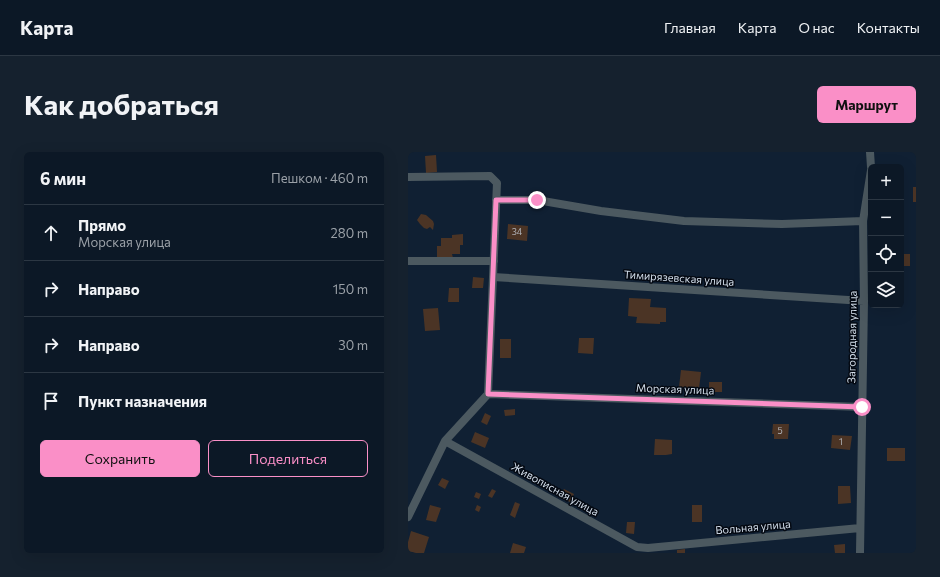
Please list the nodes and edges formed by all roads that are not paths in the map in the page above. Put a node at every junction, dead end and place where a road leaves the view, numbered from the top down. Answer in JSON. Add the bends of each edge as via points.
{"nodes":[{"id":1,"x":870,"y":152,"type":"edge"},
{"id":2,"x":871,"y":164,"type":"edge"},
{"id":3,"x":408,"y":177,"type":"edge"},
{"id":4,"x":868,"y":188,"type":"edge"},
{"id":5,"x":496,"y":200,"type":"junction"},
{"id":6,"x":863,"y":221,"type":"junction"},
{"id":7,"x":408,"y":261,"type":"edge"},
{"id":8,"x":494,"y":261,"type":"junction"},
{"id":9,"x":493,"y":277,"type":"junction"},
{"id":10,"x":864,"y":301,"type":"junction"},
{"id":11,"x":488,"y":394,"type":"junction"},
{"id":12,"x":862,"y":407,"type":"junction"},
{"id":13,"x":445,"y":441,"type":"junction"},
{"id":14,"x":408,"y":517,"type":"edge"},
{"id":15,"x":860,"y":528,"type":"junction"},
{"id":16,"x":648,"y":548,"type":"junction"},
{"id":17,"x":656,"y":553,"type":"edge"},
{"id":18,"x":860,"y":553,"type":"edge"}],
"edges":[{"from":1,"to":2,"type":"street","name":"Загородная улица"},
{"from":3,"to":5,"type":"street","via":[[490,176],[497,183]]},
{"from":4,"to":6,"type":"street","name":"Загородная улица"},
{"from":5,"to":6,"type":"street","via":[[537,200],[601,212],[684,221],[782,224]]},
{"from":5,"to":8,"type":"street"},
{"from":6,"to":10,"type":"street","name":"Загородная улица"},
{"from":7,"to":8,"type":"street"},
{"from":8,"to":9,"type":"street"},
{"from":9,"to":10,"type":"street","name":"Тимирязевская улица"},
{"from":9,"to":11,"type":"street"},
{"from":10,"to":12,"type":"street","name":"Загородная улица"},
{"from":11,"to":12,"type":"street","name":"Морская улица"},
{"from":11,"to":13,"type":"street"},
{"from":12,"to":15,"type":"street","name":"Загородная улица"},
{"from":13,"to":14,"type":"street"},
{"from":13,"to":16,"type":"street","name":"Живописная улица","via":[[637,547]]},
{"from":15,"to":16,"type":"street","name":"Вольная улица"},
{"from":15,"to":18,"type":"street","name":"Загородная улица"},
{"from":16,"to":17,"type":"street","name":"Живописная улица"}]}
